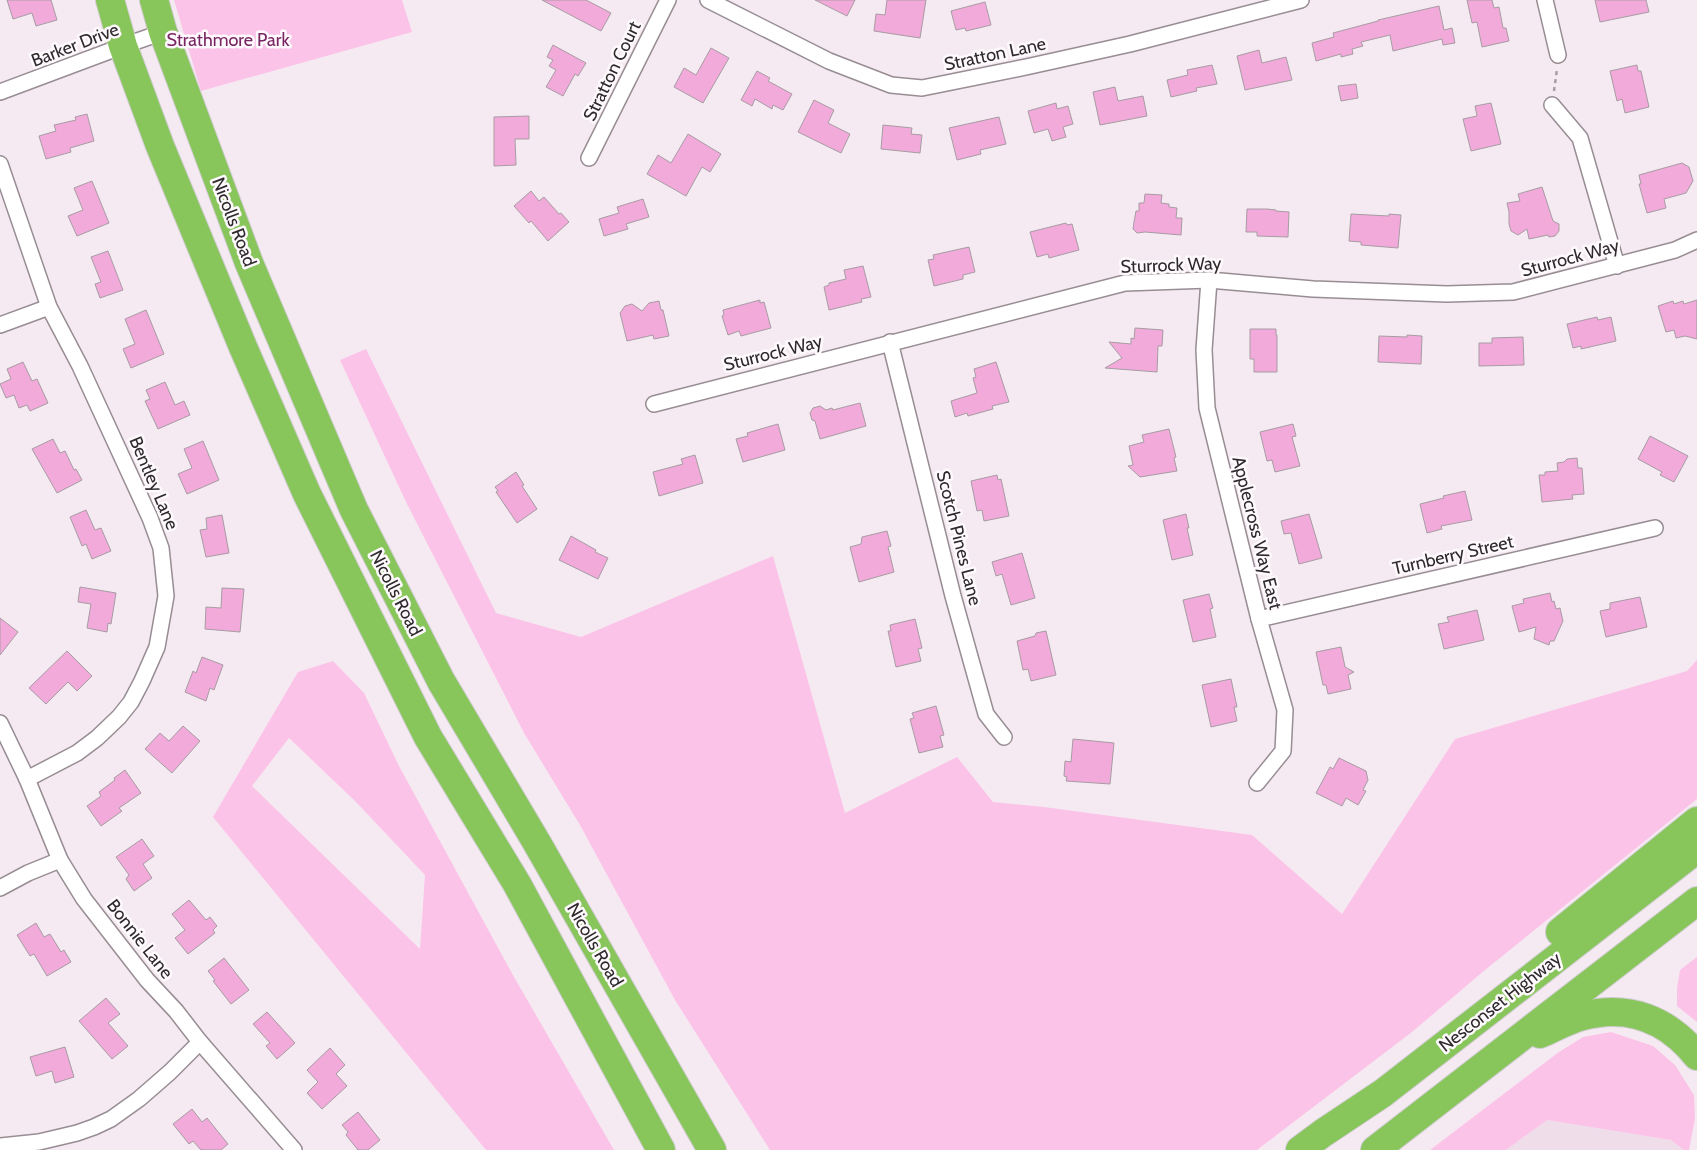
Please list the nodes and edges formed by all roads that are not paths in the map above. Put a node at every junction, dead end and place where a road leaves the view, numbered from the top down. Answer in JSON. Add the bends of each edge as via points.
{"nodes":[{"id":1,"x":110,"y":0,"type":"edge"},
{"id":2,"x":154,"y":0,"type":"edge"},
{"id":3,"x":668,"y":0,"type":"edge"},
{"id":4,"x":708,"y":0,"type":"edge"},
{"id":5,"x":1301,"y":0,"type":"edge"},
{"id":6,"x":1545,"y":0,"type":"edge"},
{"id":7,"x":163,"y":32,"type":"junction"},
{"id":8,"x":122,"y":46,"type":"junction"},
{"id":9,"x":1558,"y":55,"type":"road end"},
{"id":10,"x":0,"y":92,"type":"edge"},
{"id":11,"x":1552,"y":105,"type":"road end"},
{"id":12,"x":590,"y":158,"type":"dead end"},
{"id":13,"x":0,"y":164,"type":"edge"},
{"id":14,"x":1697,"y":240,"type":"edge"},
{"id":15,"x":1616,"y":266,"type":"junction"},
{"id":16,"x":1209,"y":280,"type":"junction"},
{"id":17,"x":49,"y":306,"type":"junction"},
{"id":18,"x":0,"y":325,"type":"edge"},
{"id":19,"x":890,"y":342,"type":"junction"},
{"id":20,"x":654,"y":404,"type":"dead end"},
{"id":21,"x":1655,"y":528,"type":"dead end"},
{"id":22,"x":1259,"y":619,"type":"junction"},
{"id":23,"x":0,"y":723,"type":"edge"},
{"id":24,"x":1004,"y":737,"type":"dead end"},
{"id":25,"x":27,"y":779,"type":"junction"},
{"id":26,"x":1257,"y":783,"type":"dead end"},
{"id":27,"x":1697,"y":821,"type":"edge"},
{"id":28,"x":1697,"y":850,"type":"edge"},
{"id":29,"x":60,"y":860,"type":"junction"},
{"id":30,"x":0,"y":888,"type":"edge"},
{"id":31,"x":1697,"y":901,"type":"edge"},
{"id":32,"x":200,"y":1042,"type":"junction"},
{"id":33,"x":1504,"y":1049,"type":"junction"},
{"id":34,"x":1697,"y":1056,"type":"edge"},
{"id":35,"x":1323,"y":1133,"type":"junction"},
{"id":36,"x":0,"y":1146,"type":"edge"},
{"id":37,"x":294,"y":1150,"type":"edge"},
{"id":38,"x":661,"y":1150,"type":"edge"},
{"id":39,"x":712,"y":1150,"type":"edge"},
{"id":40,"x":1300,"y":1150,"type":"edge"},
{"id":41,"x":1375,"y":1150,"type":"edge"}],
"edges":[{"from":1,"to":8,"type":"highway","name":"Nicolls Road"},
{"from":2,"to":7,"type":"highway","name":"Nicolls Road"},
{"from":3,"to":12,"type":"street","name":"Stratton Court"},
{"from":4,"to":5,"type":"street","name":"Stratton Lane","via":[[829,60],[891,84],[922,88],[1120,46]]},
{"from":6,"to":9,"type":"street"},
{"from":7,"to":8,"type":"street","name":"Barker Drive"},
{"from":7,"to":39,"type":"highway","name":"Nicolls Road","via":[[249,263],[354,510],[441,681]]},
{"from":8,"to":10,"type":"street","name":"Barker Drive"},
{"from":8,"to":38,"type":"highway","name":"Nicolls Road","via":[[243,347],[346,574],[428,737],[517,884]]},
{"from":11,"to":15,"type":"street","via":[[1580,138]]},
{"from":13,"to":17,"type":"street","name":"Bentley Lane"},
{"from":14,"to":15,"type":"street","name":"Sturrock Way","via":[[1675,250]]},
{"from":15,"to":16,"type":"street","name":"Sturrock Way","via":[[1513,292],[1448,294]]},
{"from":16,"to":19,"type":"street","name":"Sturrock Way","via":[[1125,282]]},
{"from":16,"to":22,"type":"street","name":"Applecross Way East","via":[[1204,350],[1207,408]]},
{"from":17,"to":18,"type":"street"},
{"from":17,"to":25,"type":"street","name":"Bentley Lane","via":[[150,518],[161,548],[166,596],[157,647],[131,702],[98,738]]},
{"from":19,"to":20,"type":"street","name":"Sturrock Way"},
{"from":19,"to":24,"type":"street","name":"Scotch Pines Lane","via":[[986,714]]},
{"from":21,"to":22,"type":"street","name":"Turnberry Street"},
{"from":22,"to":26,"type":"street","name":"Applecross Way East","via":[[1285,710],[1283,751]]},
{"from":23,"to":25,"type":"street","name":"Bonnie Lane"},
{"from":25,"to":29,"type":"street","name":"Bonnie Lane"},
{"from":27,"to":35,"type":"highway","via":[[1380,1078]]},
{"from":28,"to":35,"type":"highway","name":"Nesconset Highway","via":[[1383,1093]]},
{"from":29,"to":30,"type":"street"},
{"from":29,"to":32,"type":"street","name":"Bonnie Lane","via":[[109,932]]},
{"from":31,"to":33,"type":"highway"},
{"from":32,"to":36,"type":"street","via":[[139,1099],[111,1119],[77,1133],[39,1142]]},
{"from":32,"to":37,"type":"street","name":"Bonnie Lane"},
{"from":33,"to":34,"type":"highway","via":[[1581,1016],[1623,1012],[1647,1018],[1670,1029]]},
{"from":33,"to":41,"type":"highway"},
{"from":35,"to":40,"type":"highway","name":"Nesconset Highway"}]}
